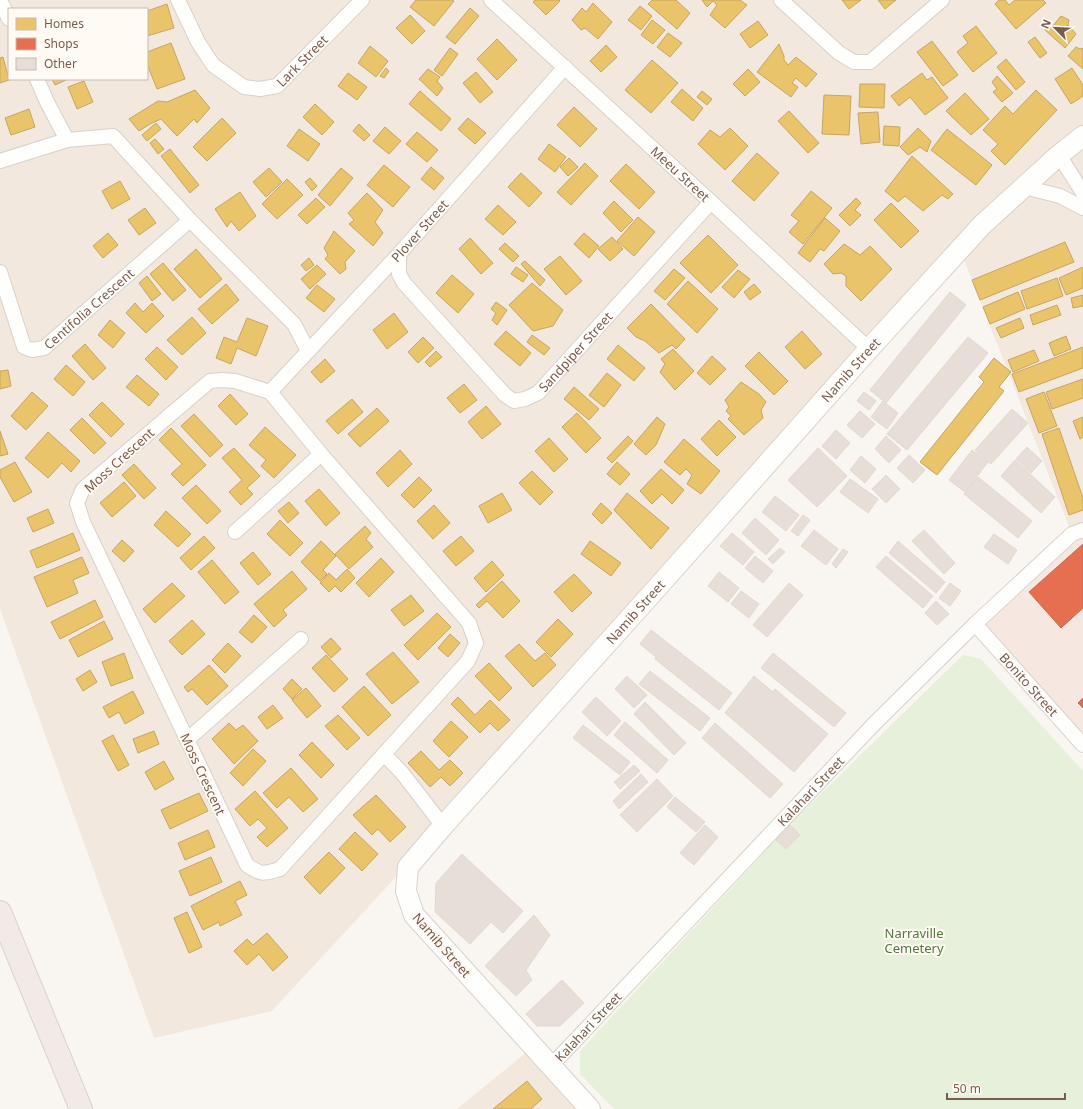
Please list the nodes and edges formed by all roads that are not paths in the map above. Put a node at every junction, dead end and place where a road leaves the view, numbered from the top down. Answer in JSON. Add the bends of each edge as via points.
{"nodes":[{"id":1,"x":0,"y":0,"type":"edge"},
{"id":2,"x":178,"y":0,"type":"edge"},
{"id":3,"x":362,"y":0,"type":"edge"},
{"id":4,"x":491,"y":0,"type":"edge"},
{"id":5,"x":781,"y":0,"type":"edge"},
{"id":6,"x":942,"y":0,"type":"edge"},
{"id":7,"x":8,"y":17,"type":"edge"},
{"id":8,"x":565,"y":67,"type":"junction"},
{"id":9,"x":36,"y":80,"type":"edge"},
{"id":10,"x":1083,"y":136,"type":"edge"},
{"id":11,"x":67,"y":140,"type":"junction"},
{"id":12,"x":1059,"y":155,"type":"junction"},
{"id":13,"x":0,"y":161,"type":"edge"},
{"id":14,"x":1024,"y":187,"type":"junction"},
{"id":15,"x":1083,"y":193,"type":"edge"},
{"id":16,"x":711,"y":202,"type":"junction"},
{"id":17,"x":1083,"y":208,"type":"edge"},
{"id":18,"x":190,"y":220,"type":"junction"},
{"id":19,"x":399,"y":254,"type":"junction"},
{"id":20,"x":0,"y":272,"type":"edge"},
{"id":21,"x":869,"y":349,"type":"junction"},
{"id":22,"x":308,"y":351,"type":"junction"},
{"id":23,"x":270,"y":392,"type":"junction"},
{"id":24,"x":321,"y":454,"type":"junction"},
{"id":25,"x":1083,"y":530,"type":"edge"},
{"id":26,"x":235,"y":532,"type":"dead end"},
{"id":27,"x":974,"y":624,"type":"junction"},
{"id":28,"x":301,"y":639,"type":"dead end"},
{"id":29,"x":187,"y":740,"type":"junction"},
{"id":30,"x":1083,"y":745,"type":"edge"},
{"id":31,"x":384,"y":754,"type":"junction"},
{"id":32,"x":443,"y":826,"type":"junction"},
{"id":33,"x":0,"y":912,"type":"edge"},
{"id":34,"x":0,"y":940,"type":"edge"},
{"id":35,"x":551,"y":1066,"type":"junction"},
{"id":36,"x":69,"y":1109,"type":"edge"},
{"id":37,"x":81,"y":1109,"type":"edge"},
{"id":38,"x":590,"y":1109,"type":"edge"}],
"edges":[{"from":1,"to":7,"type":"street"},
{"from":2,"to":3,"type":"street","name":"Lark Street","via":[[198,42],[213,64],[244,87],[260,89],[277,86]]},
{"from":4,"to":8,"type":"street","name":"Meeu Street"},
{"from":5,"to":6,"type":"street","via":[[839,53],[854,62],[870,62]]},
{"from":8,"to":16,"type":"street","name":"Meeu Street"},
{"from":8,"to":19,"type":"street","name":"Plover Street"},
{"from":9,"to":11,"type":"street"},
{"from":10,"to":12,"type":"street","name":"Namib Street"},
{"from":11,"to":13,"type":"street"},
{"from":11,"to":18,"type":"street","via":[[112,136]]},
{"from":12,"to":14,"type":"street","name":"Namib Street"},
{"from":12,"to":15,"type":"street"},
{"from":14,"to":17,"type":"street","via":[[1060,196]]},
{"from":14,"to":21,"type":"street","name":"Namib Street","via":[[982,225]]},
{"from":16,"to":19,"type":"street","name":"Sandpiper Street","via":[[538,393],[525,400],[514,401],[505,395],[404,283],[399,274]]},
{"from":16,"to":21,"type":"street","name":"Meeu Street"},
{"from":18,"to":20,"type":"street","name":"Centifolia Crescent","via":[[44,348],[32,350],[24,347]]},
{"from":18,"to":22,"type":"street","via":[[294,324]]},
{"from":19,"to":22,"type":"street","name":"Plover Street"},
{"from":21,"to":32,"type":"street","name":"Namib Street"},
{"from":22,"to":23,"type":"street","name":"Plover Street"},
{"from":23,"to":24,"type":"street","name":"Moss Crescent"},
{"from":23,"to":29,"type":"street","name":"Moss Crescent","via":[[235,381],[210,381],[83,489],[77,503],[83,522]]},
{"from":24,"to":26,"type":"street"},
{"from":24,"to":31,"type":"street","name":"Moss Crescent","via":[[469,623],[476,643],[468,661]]},
{"from":25,"to":27,"type":"street","name":"Kalahari Street","via":[[1072,534]]},
{"from":27,"to":30,"type":"street","name":"Bonito Street"},
{"from":27,"to":35,"type":"street","name":"Kalahari Street","via":[[872,725]]},
{"from":28,"to":29,"type":"street"},
{"from":29,"to":31,"type":"street","name":"Moss Crescent","via":[[246,865],[258,873],[280,869]]},
{"from":31,"to":32,"type":"street","via":[[403,774]]},
{"from":32,"to":35,"type":"street","name":"Namib Street","via":[[408,867],[406,891],[414,915]]},
{"from":33,"to":37,"type":"highway"},
{"from":34,"to":36,"type":"highway"},
{"from":35,"to":38,"type":"street","name":"Namib Street"}]}
